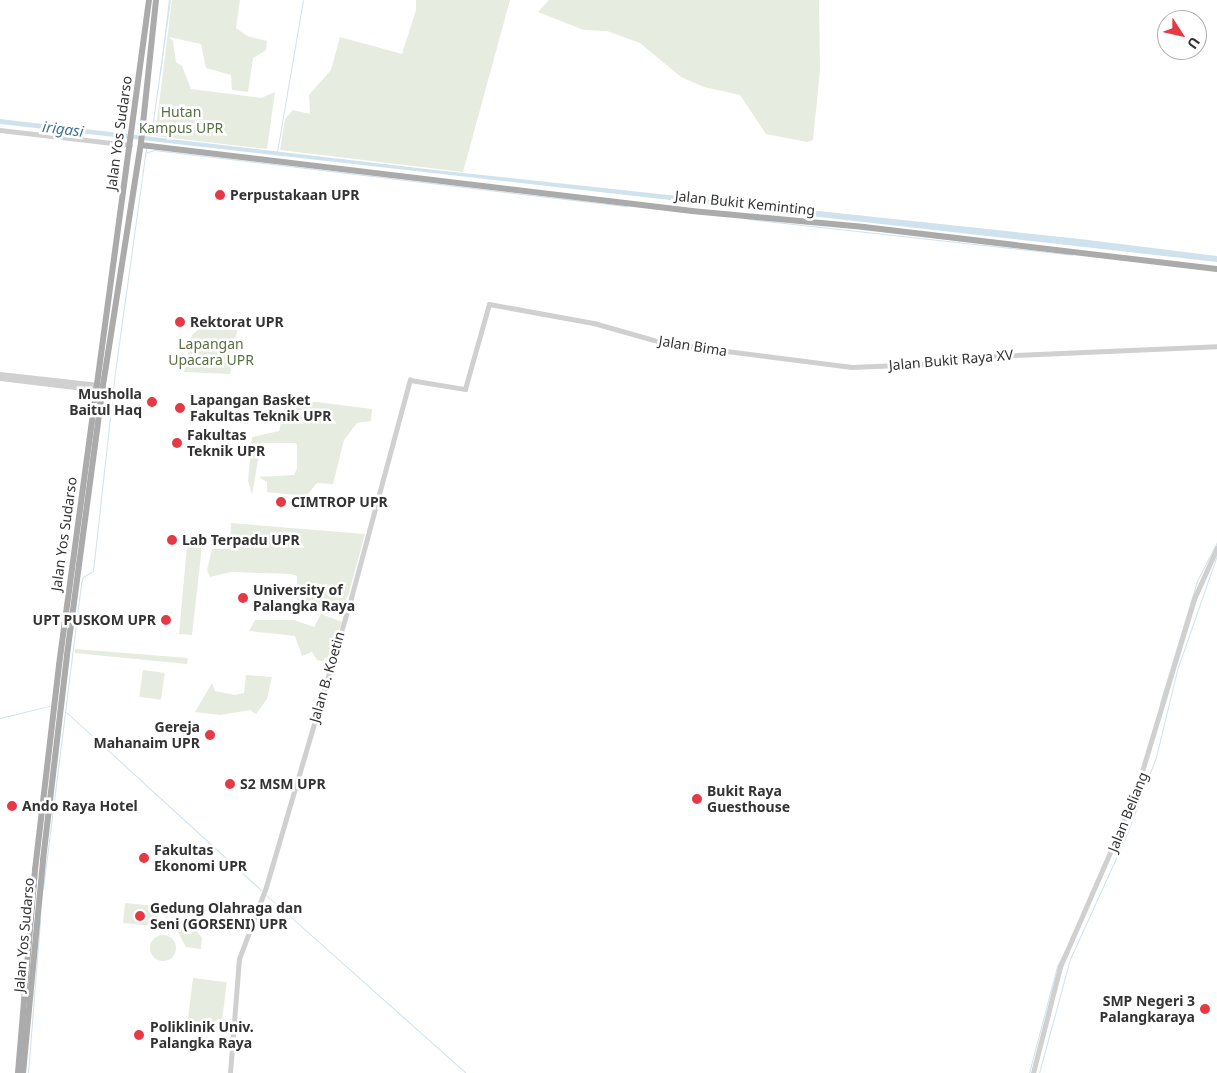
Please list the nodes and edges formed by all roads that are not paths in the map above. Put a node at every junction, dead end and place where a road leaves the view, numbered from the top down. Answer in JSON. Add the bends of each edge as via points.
{"nodes":[{"id":1,"x":149,"y":0,"type":"edge"},
{"id":2,"x":156,"y":0,"type":"edge"},
{"id":3,"x":140,"y":72,"type":"junction"},
{"id":4,"x":148,"y":72,"type":"junction"},
{"id":5,"x":0,"y":130,"type":"edge"},
{"id":6,"x":131,"y":143,"type":"junction"},
{"id":7,"x":142,"y":144,"type":"junction"},
{"id":8,"x":122,"y":207,"type":"junction"},
{"id":9,"x":129,"y":208,"type":"junction"},
{"id":10,"x":1217,"y":269,"type":"edge"},
{"id":11,"x":1217,"y":346,"type":"edge"},
{"id":12,"x":747,"y":354,"type":"joint"},
{"id":13,"x":0,"y":374,"type":"edge"},
{"id":14,"x":0,"y":378,"type":"edge"},
{"id":15,"x":13,"y":378,"type":"junction"},
{"id":16,"x":410,"y":380,"type":"joint"},
{"id":17,"x":95,"y":387,"type":"junction"},
{"id":18,"x":103,"y":388,"type":"junction"},
{"id":19,"x":85,"y":505,"type":"junction"},
{"id":20,"x":1217,"y":548,"type":"edge"},
{"id":21,"x":42,"y":810,"type":"junction"},
{"id":22,"x":49,"y":810,"type":"junction"},
{"id":23,"x":38,"y":880,"type":"junction"},
{"id":24,"x":18,"y":1073,"type":"edge"},
{"id":25,"x":23,"y":1073,"type":"edge"},
{"id":26,"x":230,"y":1073,"type":"edge"},
{"id":27,"x":1033,"y":1073,"type":"edge"}],
"edges":[{"from":1,"to":3,"type":"main road","name":"Jalan Yos Sudarso"},
{"from":2,"to":4,"type":"main road","name":"Jalan Yos Sudarso"},
{"from":3,"to":4,"type":"main road"},
{"from":3,"to":6,"type":"main road","name":"Jalan Yos Sudarso"},
{"from":4,"to":7,"type":"main road","name":"Jalan Yos Sudarso"},
{"from":5,"to":6,"type":"street"},
{"from":6,"to":8,"type":"main road","name":"Jalan Yos Sudarso"},
{"from":7,"to":9,"type":"main road","name":"Jalan Yos Sudarso"},
{"from":7,"to":10,"type":"main road","name":"Jalan Bukit Keminting","via":[[271,162]]},
{"from":8,"to":9,"type":"main road"},
{"from":8,"to":17,"type":"main road","name":"Jalan Yos Sudarso"},
{"from":9,"to":18,"type":"main road","name":"Jalan Yos Sudarso"},
{"from":11,"to":12,"type":"street","name":"Jalan Bukit Raya XV","via":[[947,358],[925,364],[851,368]]},
{"from":12,"to":16,"type":"street","name":"Jalan Bima","via":[[640,337],[598,324],[489,304],[465,389]]},
{"from":13,"to":15,"type":"street"},
{"from":14,"to":15,"type":"street"},
{"from":15,"to":17,"type":"street"},
{"from":16,"to":26,"type":"street","name":"Jalan B. Koetin","via":[[351,598],[266,887],[239,959]]},
{"from":17,"to":18,"type":"street"},
{"from":17,"to":19,"type":"main road","name":"Jalan Yos Sudarso"},
{"from":18,"to":19,"type":"main road","name":"Jalan Yos Sudarso"},
{"from":19,"to":21,"type":"main road","name":"Jalan Yos Sudarso"},
{"from":19,"to":22,"type":"main road","name":"Jalan Yos Sudarso"},
{"from":20,"to":27,"type":"street","name":"Jalan Beliang","via":[[1194,599],[1134,798],[1060,967]]},
{"from":21,"to":22,"type":"main road"},
{"from":21,"to":23,"type":"main road","name":"Jalan Yos Sudarso"},
{"from":22,"to":23,"type":"main road","name":"Jalan Yos Sudarso"},
{"from":23,"to":24,"type":"main road","name":"Jalan Yos Sudarso"},
{"from":23,"to":25,"type":"main road","name":"Jalan Yos Sudarso"}]}
